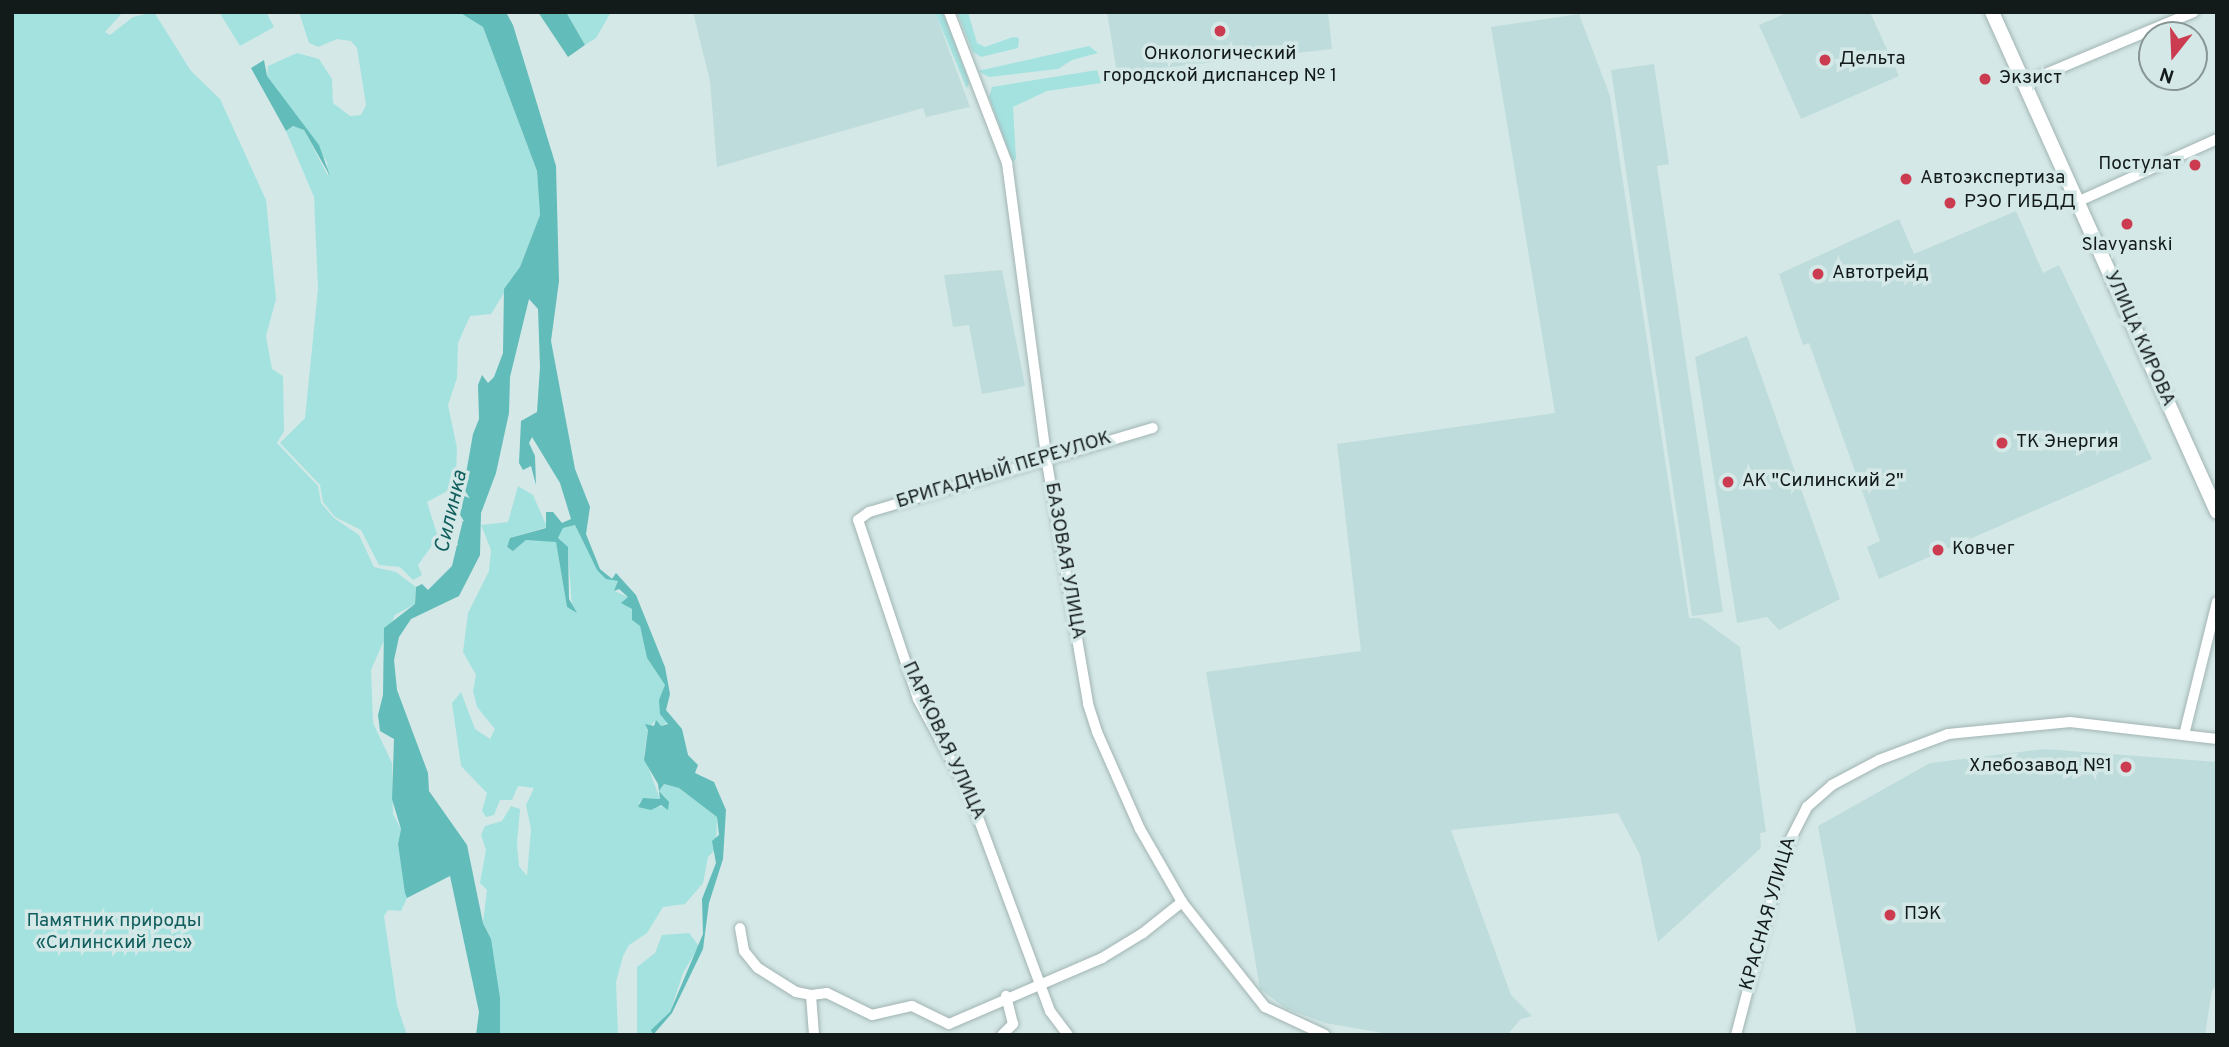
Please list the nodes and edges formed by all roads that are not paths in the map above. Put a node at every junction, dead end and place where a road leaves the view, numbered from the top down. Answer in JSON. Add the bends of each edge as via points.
{"nodes":[{"id":1,"x":948,"y":12,"type":"edge"},
{"id":2,"x":1992,"y":12,"type":"edge"},
{"id":3,"x":2194,"y":12,"type":"edge"},
{"id":4,"x":2024,"y":83,"type":"junction"},
{"id":5,"x":2217,"y":139,"type":"edge"},
{"id":6,"x":2077,"y":202,"type":"junction"},
{"id":7,"x":1153,"y":428,"type":"dead end"},
{"id":8,"x":1046,"y":457,"type":"junction"},
{"id":9,"x":2217,"y":512,"type":"edge"},
{"id":10,"x":858,"y":520,"type":"joint"},
{"id":11,"x":2217,"y":602,"type":"edge"},
{"id":12,"x":2184,"y":735,"type":"junction"},
{"id":13,"x":2217,"y":739,"type":"edge"},
{"id":14,"x":1182,"y":902,"type":"junction"},
{"id":15,"x":740,"y":928,"type":"dead end"},
{"id":16,"x":1043,"y":984,"type":"junction"},
{"id":17,"x":811,"y":995,"type":"junction"},
{"id":18,"x":1006,"y":996,"type":"junction"},
{"id":19,"x":814,"y":1035,"type":"edge"},
{"id":20,"x":1002,"y":1035,"type":"edge"},
{"id":21,"x":1068,"y":1035,"type":"edge"},
{"id":22,"x":1325,"y":1035,"type":"edge"},
{"id":23,"x":1736,"y":1035,"type":"edge"}],
"edges":[{"from":1,"to":8,"type":"street","name":"БАЗОВАЯ УЛИЦА","via":[[1007,163]]},
{"from":2,"to":4,"type":"main road","name":"УЛИЦА КИРОВА"},
{"from":3,"to":4,"type":"street"},
{"from":4,"to":6,"type":"main road","name":"УЛИЦА КИРОВА"},
{"from":5,"to":6,"type":"street"},
{"from":6,"to":9,"type":"main road","name":"УЛИЦА КИРОВА"},
{"from":7,"to":8,"type":"street","name":"БРИГАДНЫЙ ПЕРЕУЛОК"},
{"from":8,"to":10,"type":"street","name":"БРИГАДНЫЙ ПЕРЕУЛОК","via":[[869,512]]},
{"from":8,"to":14,"type":"street","name":"БАЗОВАЯ УЛИЦА","via":[[1088,704],[1140,829]]},
{"from":10,"to":16,"type":"street","name":"ПАРКОВАЯ УЛИЦА","via":[[911,682],[974,805]]},
{"from":11,"to":12,"type":"street"},
{"from":12,"to":13,"type":"street","name":"КРАСНАЯ УЛИЦА"},
{"from":12,"to":23,"type":"street","name":"КРАСНАЯ УЛИЦА","via":[[2070,722],[1948,734],[1879,760],[1832,785],[1807,807],[1784,852]]},
{"from":14,"to":16,"type":"street","via":[[1121,948]]},
{"from":14,"to":22,"type":"street","name":"БАЗОВАЯ УЛИЦА","via":[[1265,1007]]},
{"from":15,"to":17,"type":"street","via":[[749,960],[796,992]]},
{"from":16,"to":18,"type":"street"},
{"from":16,"to":21,"type":"street","name":"ПАРКОВАЯ УЛИЦА","via":[[1050,1011]]},
{"from":17,"to":18,"type":"street","via":[[827,993],[872,1015],[912,1006],[948,1024]]},
{"from":17,"to":19,"type":"street"},
{"from":18,"to":20,"type":"street","via":[[1013,1024]]}]}
